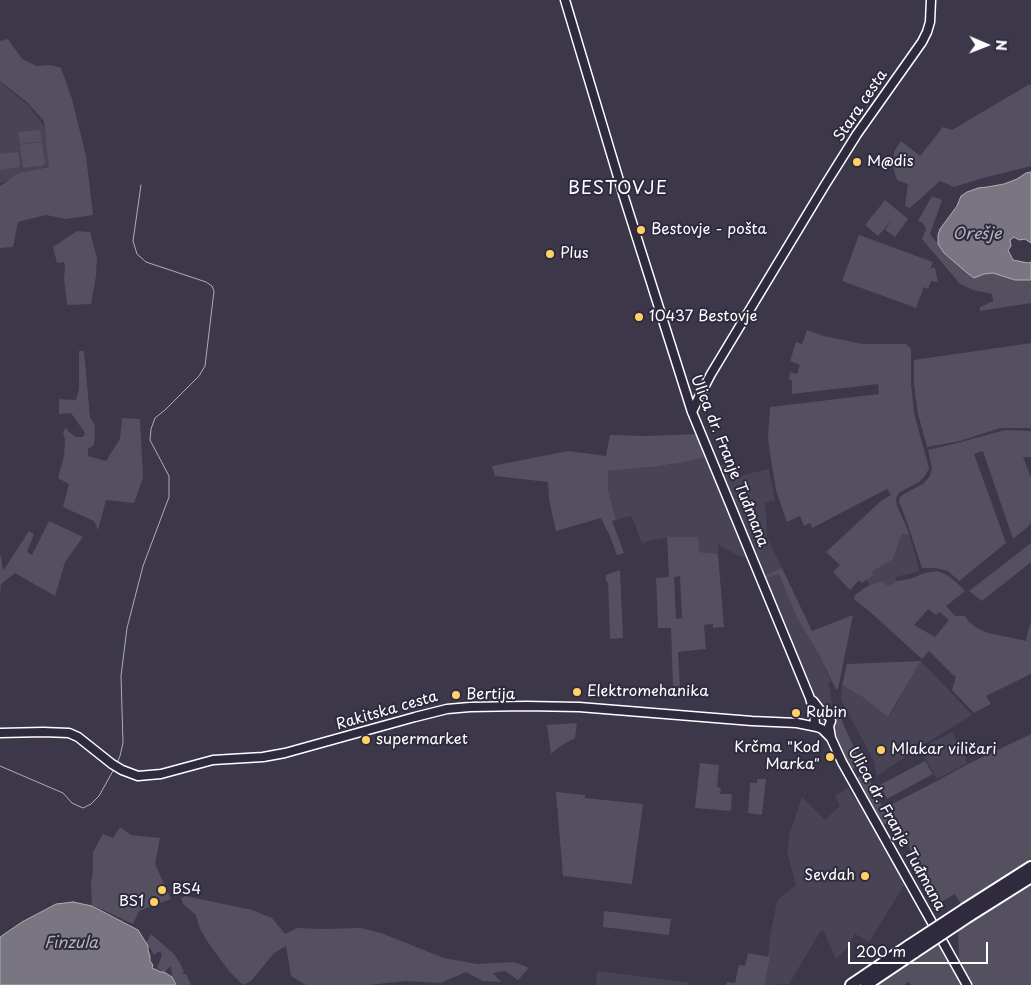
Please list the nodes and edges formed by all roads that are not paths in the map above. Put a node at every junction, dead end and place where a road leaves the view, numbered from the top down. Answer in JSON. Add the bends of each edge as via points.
{"nodes":[{"id":1,"x":565,"y":0,"type":"edge"},
{"id":2,"x":931,"y":0,"type":"edge"},
{"id":3,"x":692,"y":412,"type":"junction"},
{"id":4,"x":810,"y":698,"type":"junction"},
{"id":5,"x":824,"y":713,"type":"junction"},
{"id":6,"x":821,"y":725,"type":"junction"},
{"id":7,"x":0,"y":733,"type":"edge"},
{"id":8,"x":1031,"y":867,"type":"edge"},
{"id":9,"x":1031,"y":877,"type":"edge"},
{"id":10,"x":967,"y":912,"type":"junction"},
{"id":11,"x":912,"y":948,"type":"junction"},
{"id":12,"x":851,"y":985,"type":"edge"},
{"id":13,"x":866,"y":985,"type":"edge"},
{"id":14,"x":967,"y":985,"type":"edge"}],
"edges":[{"from":1,"to":3,"type":"main road","name":"Ulica dr. Franje Tuđmana"},
{"from":2,"to":3,"type":"main road","name":"Stara cesta","via":[[930,22],[922,42],[857,134],[711,374]]},
{"from":3,"to":4,"type":"main road","name":"Ulica dr. Franje Tuđmana"},
{"from":4,"to":5,"type":"main road","name":"Ulica dr. Franje Tuđmana"},
{"from":4,"to":6,"type":"main road","name":"Ulica dr. Franje Tuđmana"},
{"from":5,"to":6,"type":"main road","name":"Rakitska cesta","via":[[819,714]]},
{"from":5,"to":6,"type":"main road","via":[[830,718],[830,724]]},
{"from":6,"to":7,"type":"main road","name":"Rakitska cesta","via":[[579,707],[459,707],[285,754],[213,760],[161,774],[138,776],[112,764],[68,733]]},
{"from":6,"to":14,"type":"main road","name":"Ulica dr. Franje Tuđmana"},
{"from":8,"to":10,"type":"highway"},
{"from":9,"to":10,"type":"highway"},
{"from":10,"to":11,"type":"highway","bridge":true},
{"from":11,"to":12,"type":"highway"},
{"from":11,"to":13,"type":"highway"}]}
